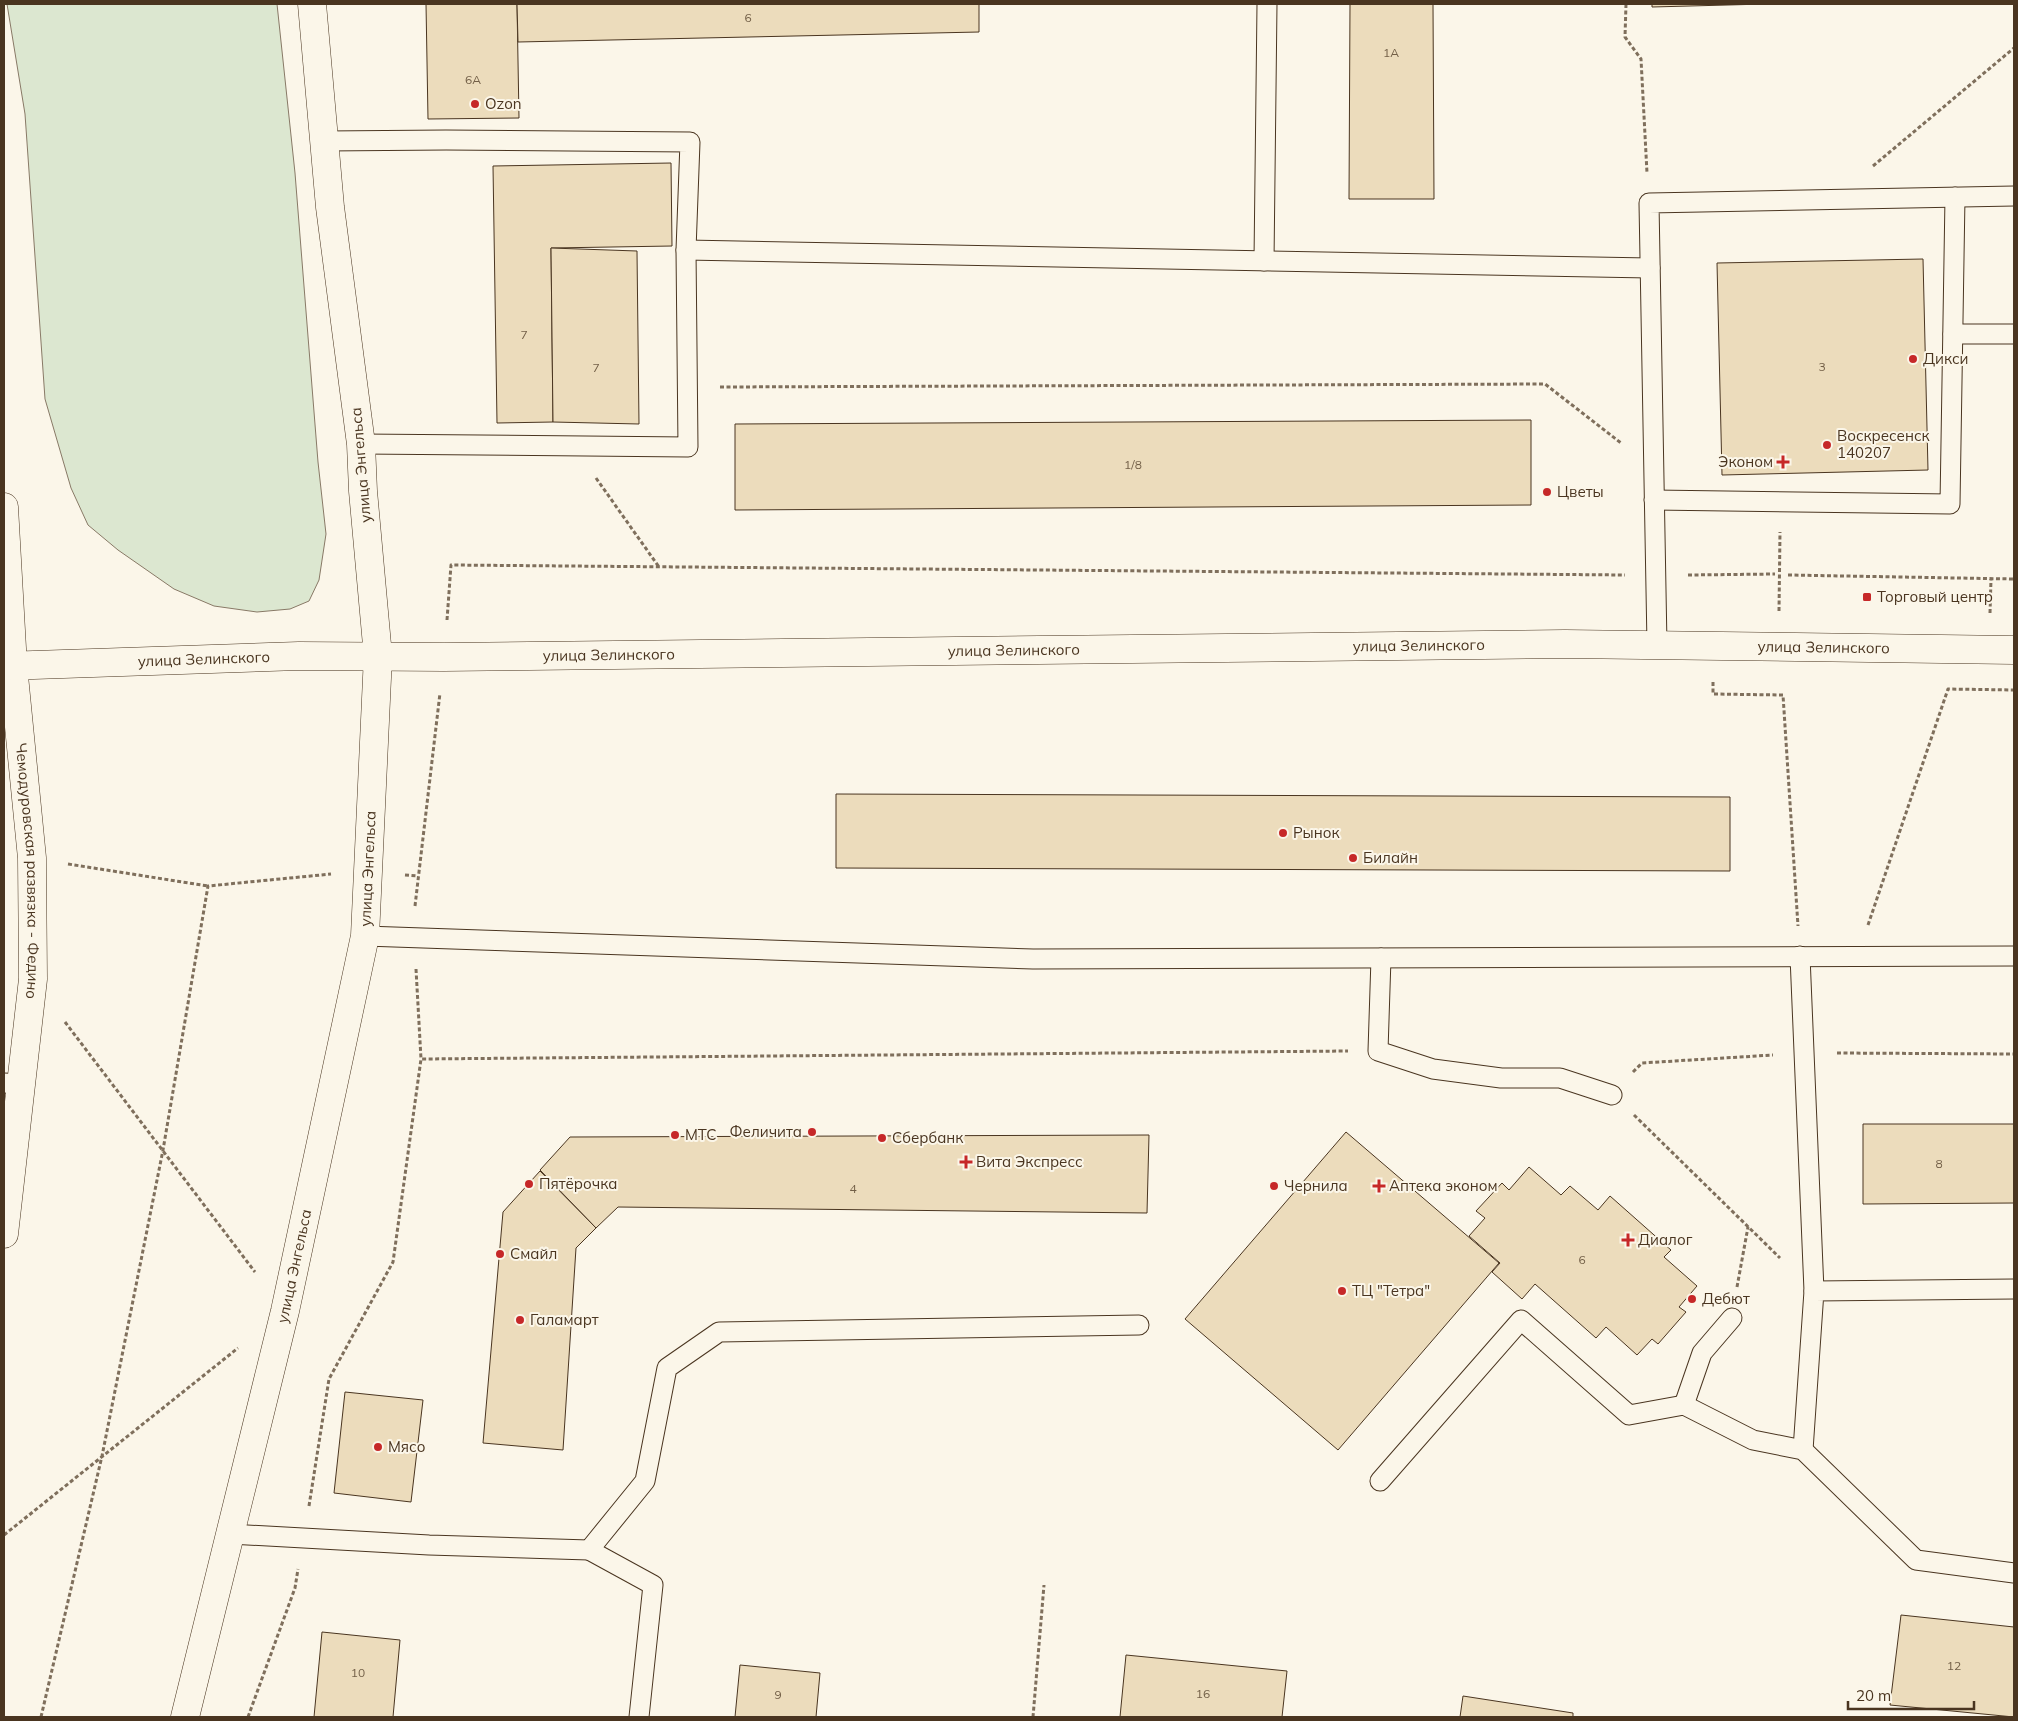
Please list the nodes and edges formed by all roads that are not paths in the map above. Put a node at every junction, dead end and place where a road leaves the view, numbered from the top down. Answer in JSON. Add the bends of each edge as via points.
{"nodes":[{"id":1,"x":312,"y":4,"type":"edge"},
{"id":2,"x":1267,"y":4,"type":"edge"},
{"id":3,"x":325,"y":141,"type":"junction"},
{"id":4,"x":2014,"y":196,"type":"edge"},
{"id":5,"x":1955,"y":197,"type":"junction"},
{"id":6,"x":686,"y":250,"type":"junction"},
{"id":7,"x":1264,"y":261,"type":"junction"},
{"id":8,"x":1650,"y":268,"type":"junction"},
{"id":9,"x":1953,"y":334,"type":"junction"},
{"id":10,"x":2014,"y":334,"type":"edge"},
{"id":11,"x":361,"y":444,"type":"junction"},
{"id":12,"x":1654,"y":500,"type":"junction"},
{"id":13,"x":4,"y":507,"type":"edge"},
{"id":14,"x":1657,"y":645,"type":"junction"},
{"id":15,"x":2014,"y":650,"type":"edge"},
{"id":16,"x":378,"y":656,"type":"junction"},
{"id":17,"x":8,"y":666,"type":"edge"},
{"id":18,"x":365,"y":936,"type":"junction"},
{"id":19,"x":1800,"y":956,"type":"junction"},
{"id":20,"x":2014,"y":956,"type":"edge"},
{"id":21,"x":1381,"y":958,"type":"junction"},
{"id":22,"x":12,"y":1084,"type":"edge"},
{"id":23,"x":1612,"y":1095,"type":"road end"},
{"id":24,"x":4,"y":1234,"type":"edge"},
{"id":25,"x":2014,"y":1289,"type":"edge"},
{"id":26,"x":1814,"y":1292,"type":"junction"},
{"id":27,"x":1732,"y":1318,"type":"road end"},
{"id":28,"x":1139,"y":1325,"type":"dead end"},
{"id":29,"x":1684,"y":1405,"type":"junction"},
{"id":30,"x":1803,"y":1450,"type":"junction"},
{"id":31,"x":1380,"y":1481,"type":"dead end"},
{"id":32,"x":230,"y":1534,"type":"junction"},
{"id":33,"x":589,"y":1550,"type":"junction"},
{"id":34,"x":2014,"y":1573,"type":"edge"},
{"id":35,"x":185,"y":1717,"type":"edge"},
{"id":36,"x":639,"y":1717,"type":"edge"}],
"edges":[{"from":1,"to":3,"type":"street","name":"улица Энгельса"},
{"from":2,"to":7,"type":"lane"},
{"from":3,"to":6,"type":"lane","via":[[690,142]]},
{"from":3,"to":11,"type":"street","name":"улица Энгельса","via":[[330,206]]},
{"from":4,"to":5,"type":"lane"},
{"from":5,"to":8,"type":"lane","via":[[1649,203]]},
{"from":5,"to":9,"type":"lane"},
{"from":6,"to":7,"type":"lane"},
{"from":6,"to":11,"type":"lane","via":[[688,447]]},
{"from":7,"to":8,"type":"lane"},
{"from":8,"to":12,"type":"lane"},
{"from":9,"to":10,"type":"lane"},
{"from":9,"to":12,"type":"lane","via":[[1950,504]]},
{"from":11,"to":16,"type":"street","name":"улица Энгельса"},
{"from":12,"to":14,"type":"lane"},
{"from":13,"to":17,"type":"street","name":"Чемодуровская развязка - Федино"},
{"from":14,"to":15,"type":"street","name":"улица Зелинского"},
{"from":14,"to":16,"type":"street","name":"улица Зелинского"},
{"from":16,"to":17,"type":"street","name":"улица Зелинского"},
{"from":16,"to":18,"type":"street","name":"улица Энгельса"},
{"from":17,"to":22,"type":"street","name":"Чемодуровская развязка - Федино","via":[[32,858],[33,979]]},
{"from":18,"to":21,"type":"lane","via":[[1033,959]]},
{"from":18,"to":32,"type":"street","name":"улица Энгельса","via":[[285,1311]]},
{"from":19,"to":20,"type":"lane"},
{"from":19,"to":21,"type":"lane"},
{"from":19,"to":26,"type":"lane"},
{"from":21,"to":23,"type":"lane","via":[[1378,1051],[1433,1069],[1500,1078],[1560,1078]]},
{"from":22,"to":24,"type":"street","name":"Чемодуровская развязка - Федино"},
{"from":25,"to":26,"type":"lane"},
{"from":26,"to":30,"type":"lane"},
{"from":27,"to":29,"type":"lane","via":[[1702,1353]]},
{"from":28,"to":33,"type":"lane","via":[[719,1332],[667,1368],[644,1480]]},
{"from":29,"to":30,"type":"lane","via":[[1753,1440]]},
{"from":29,"to":31,"type":"lane","via":[[1629,1415],[1521,1320]]},
{"from":30,"to":34,"type":"lane","via":[[1916,1560]]},
{"from":32,"to":33,"type":"lane"},
{"from":32,"to":35,"type":"street","name":"улица Энгельса"},
{"from":33,"to":36,"type":"lane","via":[[654,1585]]}]}
